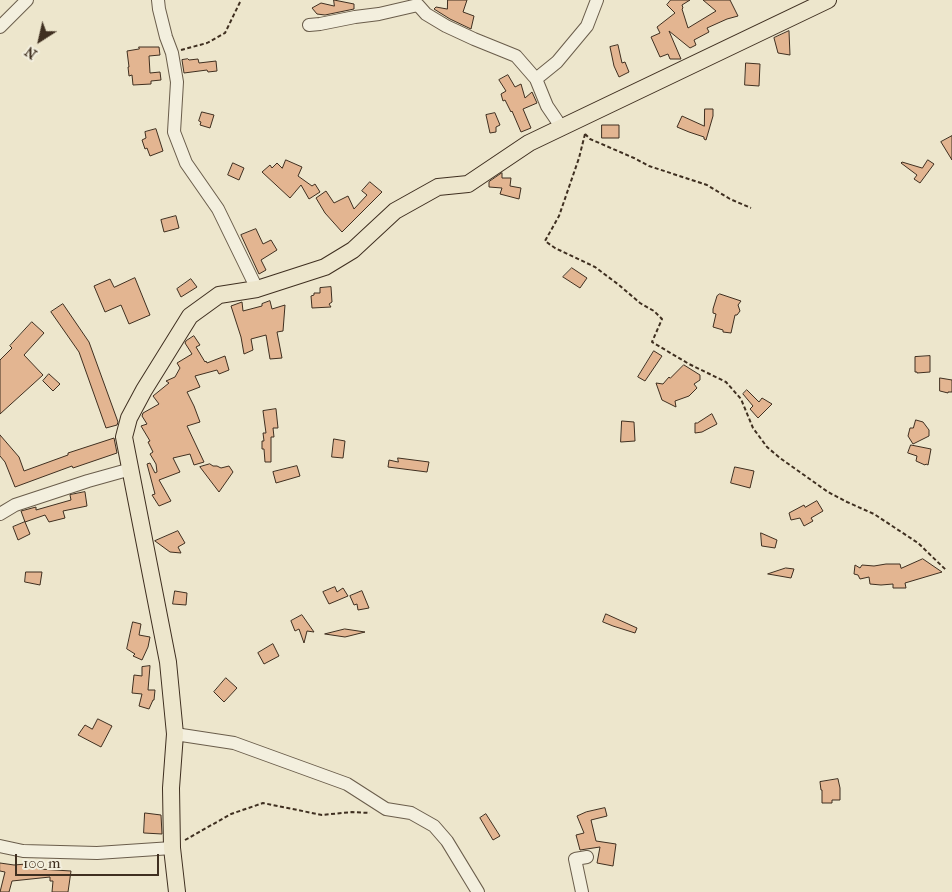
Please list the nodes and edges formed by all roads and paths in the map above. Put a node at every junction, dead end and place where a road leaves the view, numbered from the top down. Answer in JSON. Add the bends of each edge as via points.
{"nodes":[{"id":1,"x":27,"y":0,"type":"edge"},
{"id":2,"x":158,"y":0,"type":"edge"},
{"id":3,"x":241,"y":0,"type":"edge"},
{"id":4,"x":597,"y":0,"type":"edge"},
{"id":5,"x":828,"y":0,"type":"edge"},
{"id":6,"x":309,"y":25,"type":"dead end"},
{"id":7,"x":0,"y":27,"type":"edge"},
{"id":8,"x":172,"y":53,"type":"junction"},
{"id":9,"x":536,"y":80,"type":"junction"},
{"id":10,"x":564,"y":126,"type":"junction"},
{"id":11,"x":585,"y":134,"type":"junction"},
{"id":12,"x":751,"y":208,"type":"dead end"},
{"id":13,"x":257,"y":288,"type":"junction"},
{"id":14,"x":131,"y":469,"type":"junction"},
{"id":15,"x":0,"y":514,"type":"edge"},
{"id":16,"x":946,"y":570,"type":"dead end"},
{"id":17,"x":175,"y":734,"type":"junction"},
{"id":18,"x":386,"y":809,"type":"junction"},
{"id":19,"x":0,"y":846,"type":"edge"},
{"id":20,"x":172,"y":848,"type":"junction"},
{"id":21,"x":587,"y":857,"type":"dead end"},
{"id":22,"x":178,"y":892,"type":"edge"},
{"id":23,"x":478,"y":892,"type":"edge"},
{"id":24,"x":582,"y":892,"type":"edge"}],
"edges":[{"from":1,"to":7,"type":"street"},
{"from":2,"to":8,"type":"street"},
{"from":3,"to":8,"type":"path","via":[[225,33],[207,43]]},
{"from":4,"to":9,"type":"street","via":[[587,26],[557,62]]},
{"from":5,"to":10,"type":"main road"},
{"from":6,"to":9,"type":"street","via":[[418,5],[446,26],[516,56]]},
{"from":8,"to":13,"type":"street","via":[[177,82],[174,132],[186,163],[218,209]]},
{"from":9,"to":10,"type":"street","via":[[547,106]]},
{"from":10,"to":11,"type":"path"},
{"from":10,"to":13,"type":"main road","via":[[529,143],[468,184],[438,187],[395,212],[352,250],[325,267]]},
{"from":11,"to":12,"type":"path","via":[[648,166],[707,185]]},
{"from":11,"to":16,"type":"path","via":[[558,216],[545,241],[595,267],[654,311],[662,319],[652,342],[726,382],[742,399],[753,428],[780,458],[828,492],[874,514],[918,543]]},
{"from":13,"to":14,"type":"main road","via":[[219,295],[190,316],[129,418],[124,437]]},
{"from":14,"to":15,"type":"street","via":[[15,505]]},
{"from":14,"to":17,"type":"main road","via":[[168,662]]},
{"from":17,"to":18,"type":"street","via":[[234,743],[266,754],[347,784]]},
{"from":17,"to":20,"type":"main road","via":[[171,788]]},
{"from":18,"to":20,"type":"path","via":[[367,814],[322,815],[263,803],[231,814]]},
{"from":18,"to":23,"type":"street","via":[[411,813],[434,826]]},
{"from":19,"to":20,"type":"street","via":[[23,851],[97,852]]},
{"from":20,"to":22,"type":"main road"},
{"from":21,"to":24,"type":"street","via":[[575,859]]}]}
